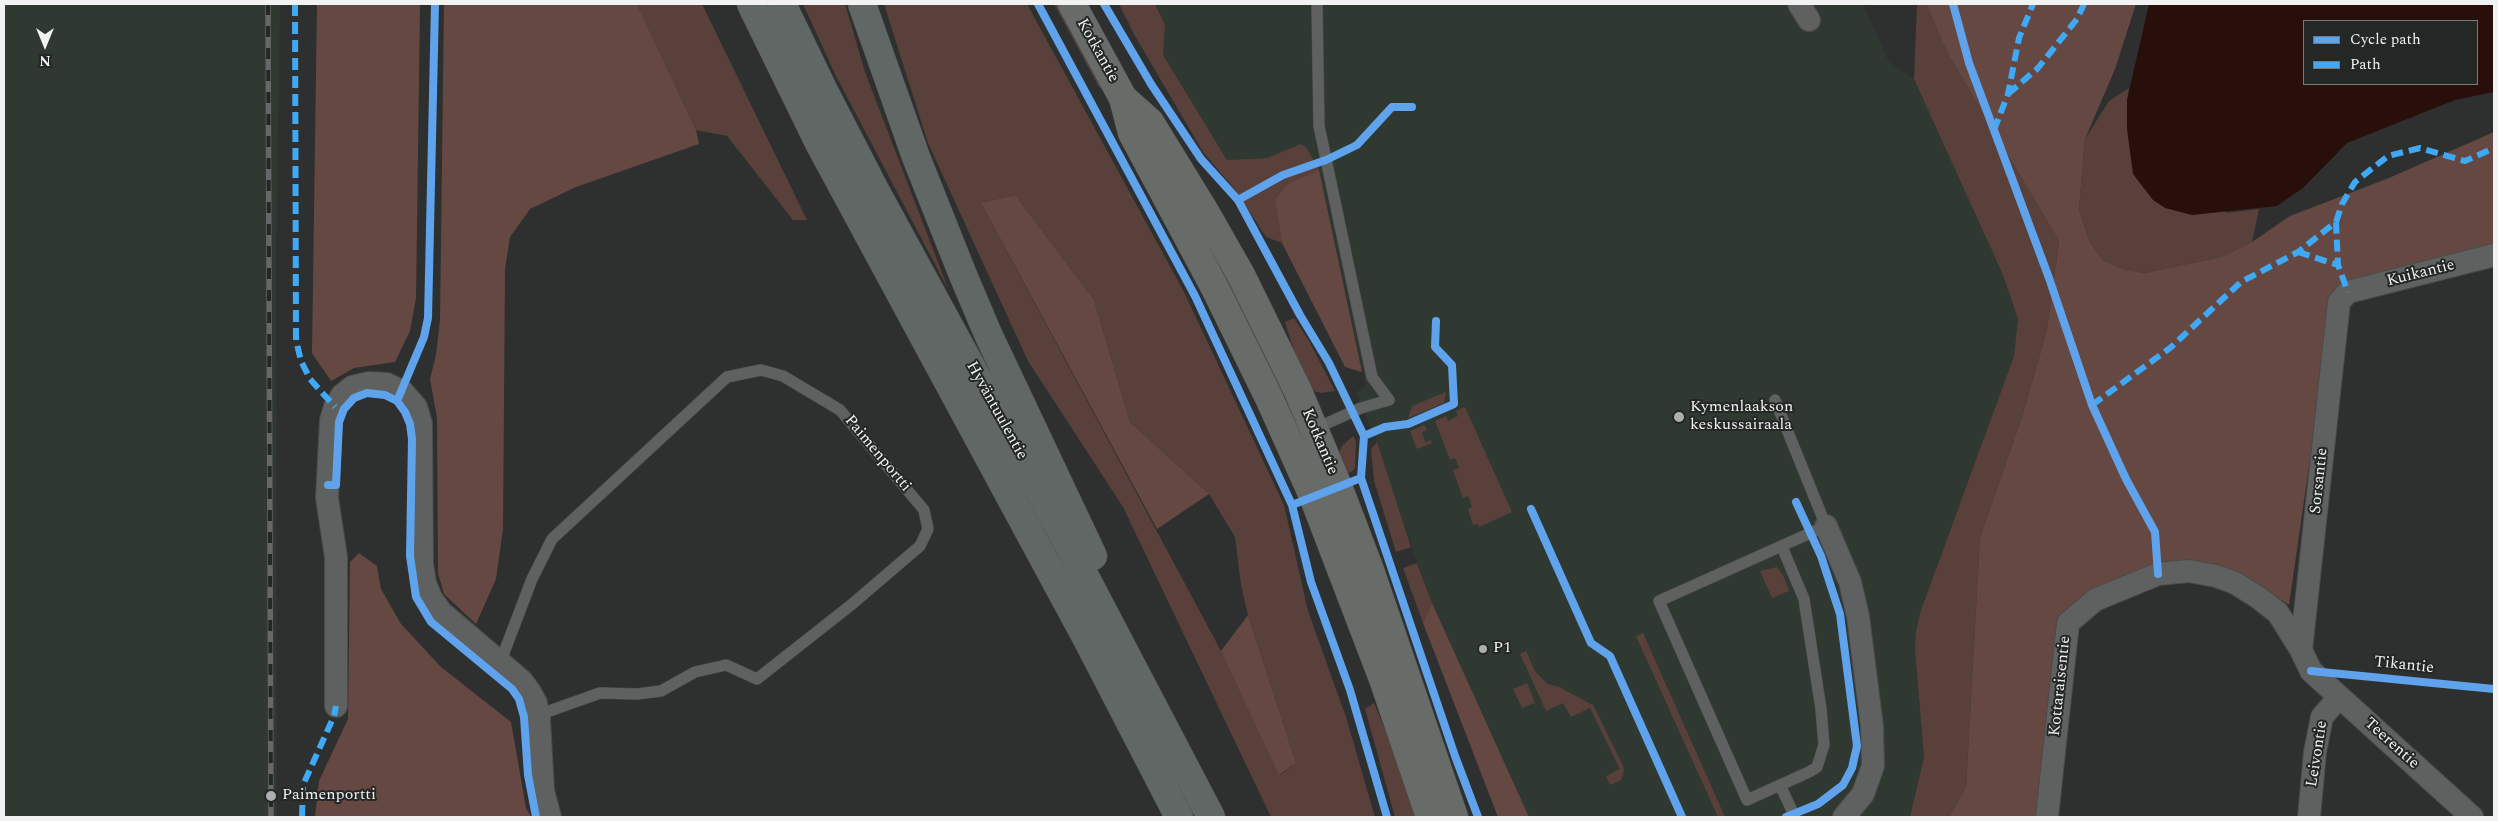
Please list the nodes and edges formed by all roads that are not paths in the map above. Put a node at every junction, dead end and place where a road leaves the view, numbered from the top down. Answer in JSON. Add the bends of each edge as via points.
{"nodes":[{"id":1,"x":732,"y":4,"type":"edge"},
{"id":2,"x":751,"y":4,"type":"edge"},
{"id":3,"x":782,"y":4,"type":"edge"},
{"id":4,"x":862,"y":4,"type":"edge"},
{"id":5,"x":1072,"y":4,"type":"edge"},
{"id":6,"x":1317,"y":4,"type":"edge"},
{"id":7,"x":819,"y":143,"type":"junction"},
{"id":8,"x":2494,"y":255,"type":"edge"},
{"id":9,"x":2348,"y":292,"type":"joint"},
{"id":10,"x":1776,"y":400,"type":"dead end"},
{"id":11,"x":1301,"y":435,"type":"junction"},
{"id":12,"x":1826,"y":526,"type":"junction"},
{"id":13,"x":1782,"y":547,"type":"junction"},
{"id":14,"x":2301,"y":650,"type":"junction"},
{"id":15,"x":500,"y":663,"type":"junction"},
{"id":16,"x":2340,"y":697,"type":"junction"},
{"id":17,"x":336,"y":706,"type":"dead end"},
{"id":18,"x":538,"y":715,"type":"junction"},
{"id":19,"x":1159,"y":715,"type":"junction"},
{"id":20,"x":1780,"y":785,"type":"junction"},
{"id":21,"x":550,"y":817,"type":"edge"},
{"id":22,"x":1179,"y":817,"type":"edge"},
{"id":23,"x":1211,"y":817,"type":"edge"},
{"id":24,"x":1430,"y":817,"type":"edge"},
{"id":25,"x":1454,"y":817,"type":"edge"},
{"id":26,"x":1795,"y":817,"type":"edge"},
{"id":27,"x":1844,"y":817,"type":"edge"},
{"id":28,"x":2046,"y":817,"type":"edge"},
{"id":29,"x":2309,"y":817,"type":"edge"},
{"id":30,"x":2472,"y":817,"type":"edge"}],
"edges":[{"from":1,"to":7,"type":"highway"},
{"from":2,"to":7,"type":"highway","name":"Hyväntuulentie"},
{"from":3,"to":19,"type":"highway","name":"Hyväntuulentie","via":[[875,190]]},
{"from":4,"to":19,"type":"highway","via":[[916,158],[963,275],[1085,536]]},
{"from":5,"to":11,"type":"street","name":"Kotkantie","via":[[1123,98],[1150,122],[1241,275],[1298,391]]},
{"from":6,"to":11,"type":"lane","via":[[1319,126],[1372,377],[1389,400],[1361,408]]},
{"from":7,"to":22,"type":"highway","name":"Hyväntuulentie"},
{"from":8,"to":9,"type":"street","name":"Kuikantie"},
{"from":9,"to":14,"type":"street","name":"Sorsantie","via":[[2340,302]]},
{"from":10,"to":12,"type":"lane"},
{"from":11,"to":24,"type":"street","name":"Kotkantie","via":[[1348,583]]},
{"from":11,"to":25,"type":"street","name":"Kotkantie","via":[[1370,570]]},
{"from":12,"to":13,"type":"lane"},
{"from":12,"to":27,"type":"street","via":[[1847,575],[1858,616],[1872,726],[1873,766],[1863,794]]},
{"from":13,"to":20,"type":"lane","via":[[1805,607],[1824,745],[1817,767]]},
{"from":13,"to":20,"type":"lane","via":[[1659,601],[1748,800]]},
{"from":14,"to":16,"type":"street","name":"Teerentie","via":[[2311,671]]},
{"from":14,"to":28,"type":"street","name":"Kottaraisentie","via":[[2278,613],[2235,583],[2216,576],[2189,571],[2158,574],[2095,600],[2068,623]]},
{"from":15,"to":17,"type":"street","via":[[441,612],[425,583],[422,564],[422,442],[416,407],[403,392],[387,384],[369,383],[352,387],[335,406],[328,438],[327,498],[336,557]]},
{"from":15,"to":18,"type":"street","via":[[522,681],[530,692]]},
{"from":15,"to":18,"type":"lane","name":"Paimenportti","via":[[532,579],[552,540],[727,377],[760,370],[783,376],[840,410],[924,510],[928,529],[920,546],[757,679],[726,665],[695,672],[661,691],[600,693]]},
{"from":16,"to":29,"type":"street","name":"Leivontie","via":[[2322,717]]},
{"from":16,"to":30,"type":"street","name":"Teerentie"},
{"from":18,"to":21,"type":"street","via":[[543,791]]},
{"from":19,"to":23,"type":"highway","name":"Hyväntuulentie"},
{"from":20,"to":26,"type":"lane"}]}
